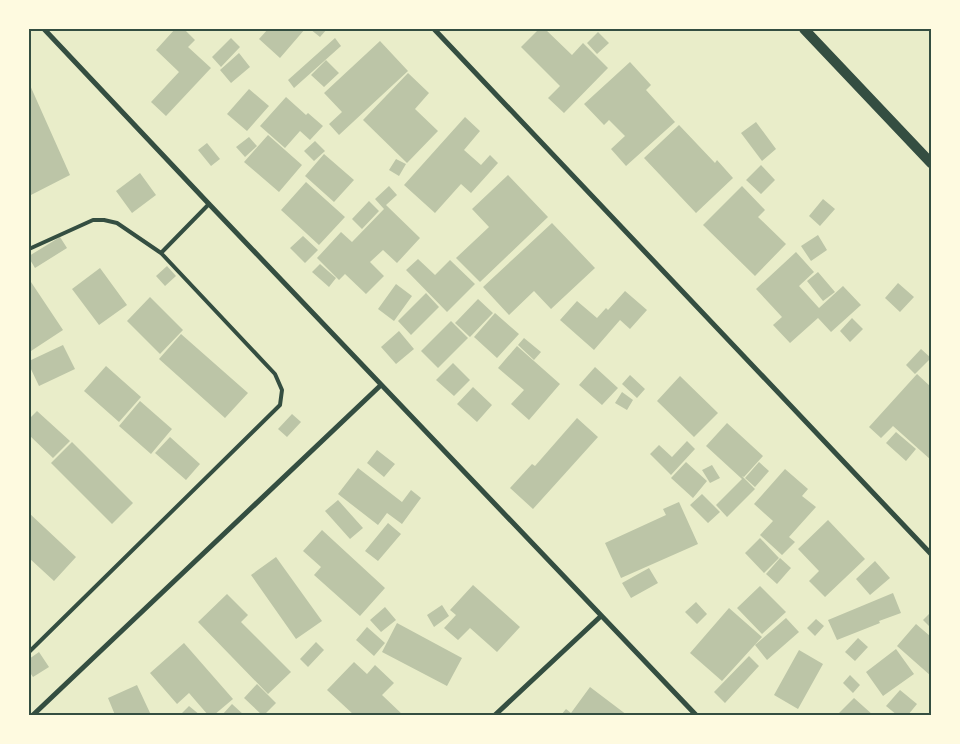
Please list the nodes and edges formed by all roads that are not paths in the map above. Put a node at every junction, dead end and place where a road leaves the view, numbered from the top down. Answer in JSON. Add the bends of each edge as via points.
{"nodes":[{"id":1,"x":44,"y":29,"type":"edge"},
{"id":2,"x":434,"y":29,"type":"edge"},
{"id":3,"x":804,"y":29,"type":"edge"},
{"id":4,"x":931,"y":164,"type":"edge"},
{"id":5,"x":209,"y":204,"type":"junction"},
{"id":6,"x":29,"y":249,"type":"edge"},
{"id":7,"x":161,"y":253,"type":"junction"},
{"id":8,"x":381,"y":385,"type":"junction"},
{"id":9,"x":931,"y":554,"type":"edge"},
{"id":10,"x":601,"y":616,"type":"junction"},
{"id":11,"x":29,"y":652,"type":"edge"},
{"id":12,"x":33,"y":715,"type":"edge"},
{"id":13,"x":495,"y":715,"type":"edge"},
{"id":14,"x":696,"y":715,"type":"edge"}],
"edges":[{"from":1,"to":5,"type":"street"},
{"from":2,"to":9,"type":"street"},
{"from":3,"to":4,"type":"main road"},
{"from":5,"to":7,"type":"lane"},
{"from":5,"to":8,"type":"street"},
{"from":6,"to":7,"type":"lane","via":[[93,220],[104,220],[117,223]]},
{"from":7,"to":11,"type":"lane","via":[[275,374],[282,390],[280,405]]},
{"from":8,"to":10,"type":"street"},
{"from":8,"to":12,"type":"street"},
{"from":10,"to":13,"type":"street"},
{"from":10,"to":14,"type":"street"}]}
